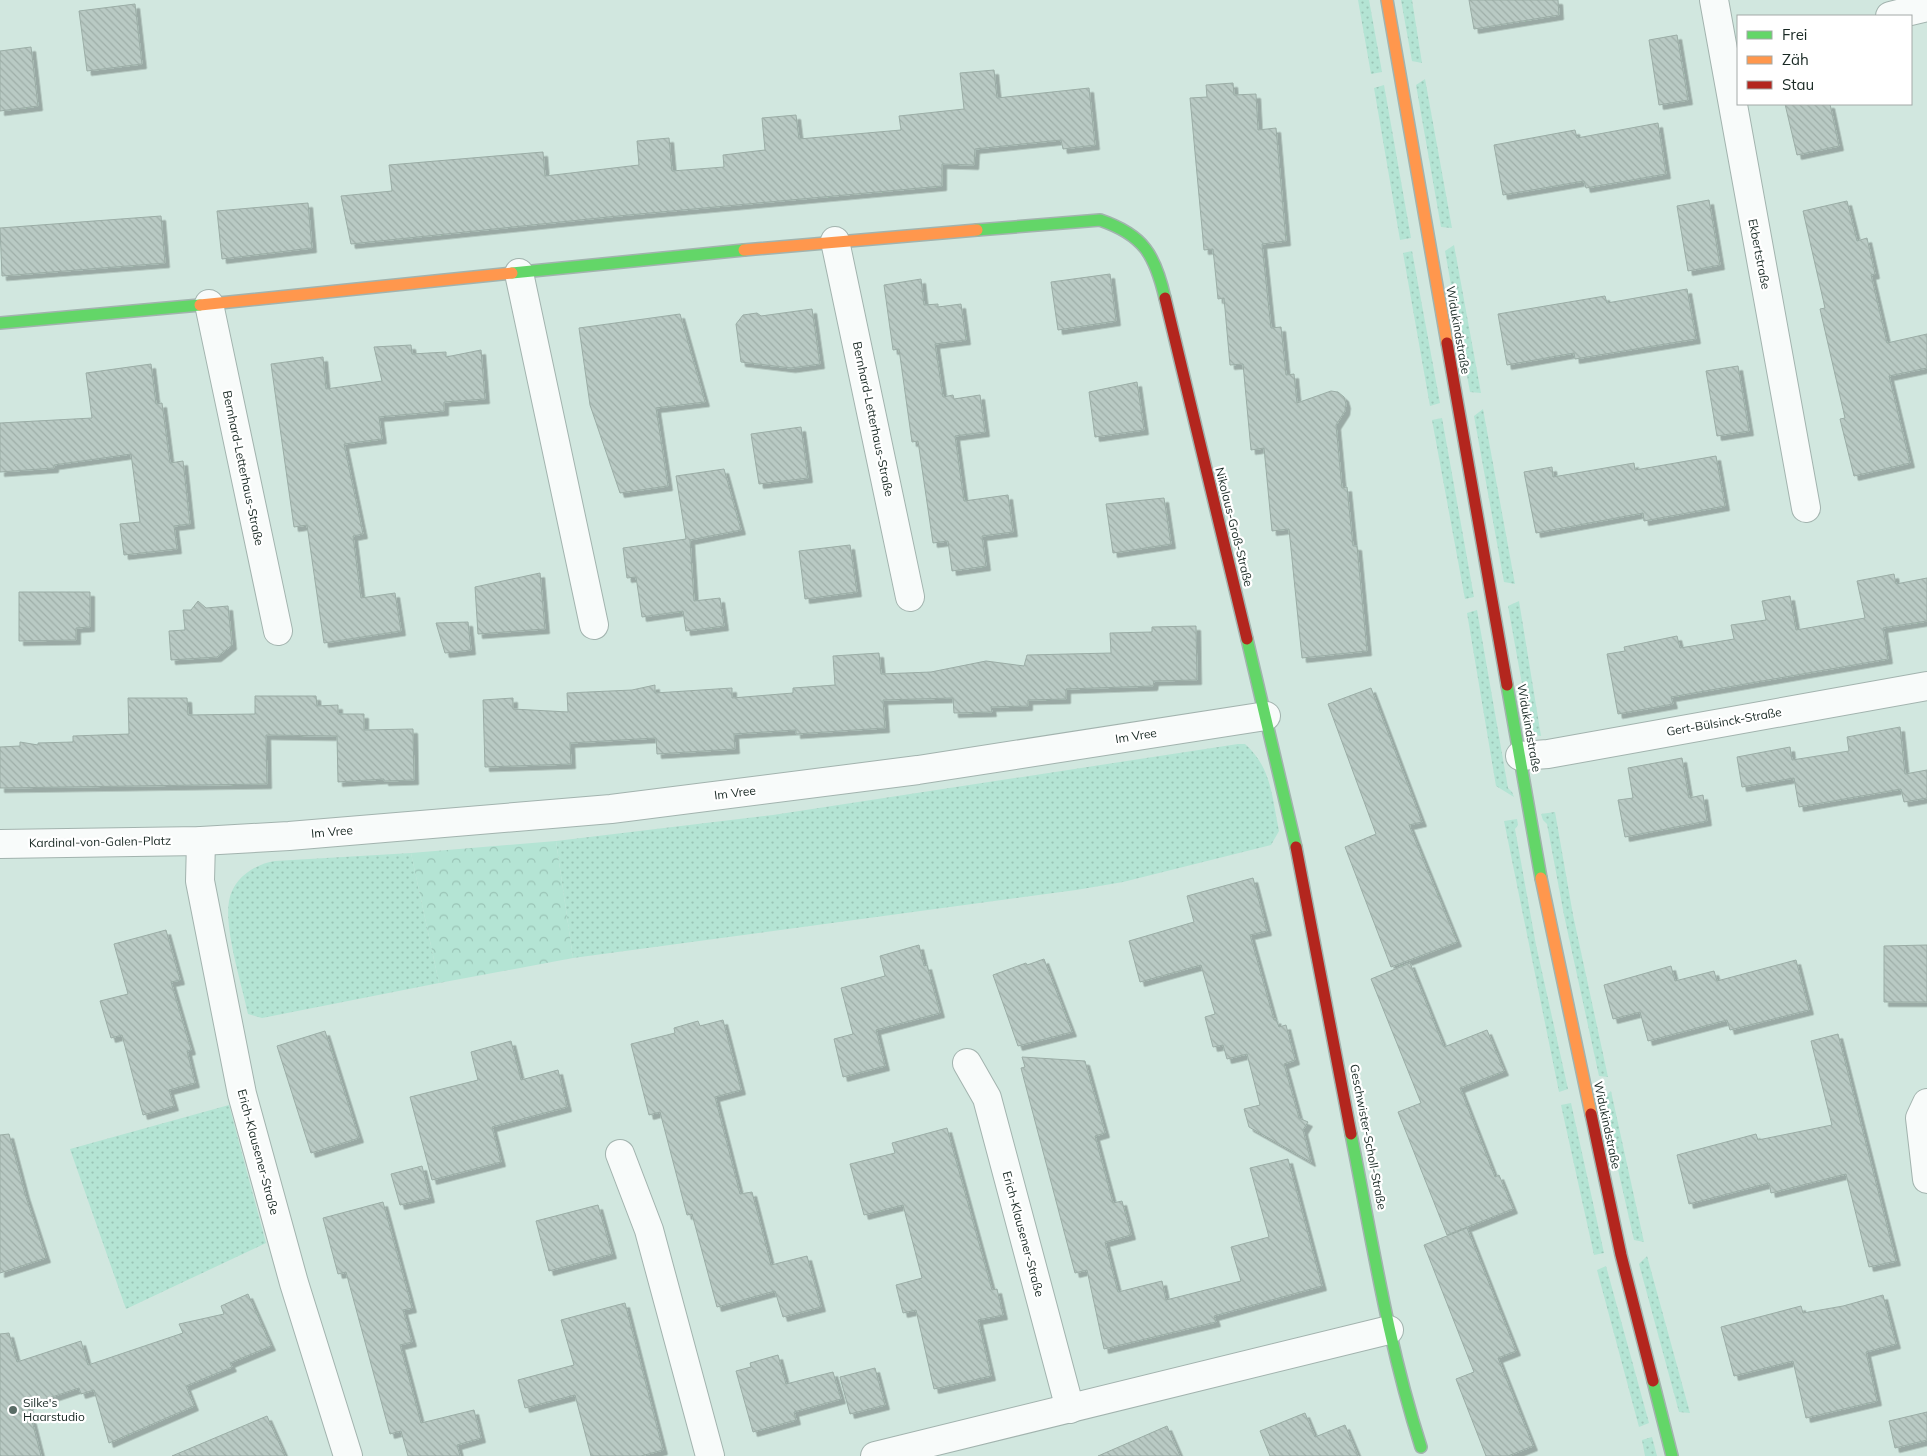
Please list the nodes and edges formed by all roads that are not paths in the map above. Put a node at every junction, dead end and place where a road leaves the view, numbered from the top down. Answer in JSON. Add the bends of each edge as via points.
{"nodes":[{"id":1,"x":1386,"y":0,"type":"edge"},
{"id":2,"x":1714,"y":0,"type":"edge"},
{"id":3,"x":1927,"y":7,"type":"edge"},
{"id":4,"x":1894,"y":15,"type":"edge"},
{"id":5,"x":1731,"y":50,"type":"edge"},
{"id":6,"x":1737,"y":87,"type":"edge"},
{"id":7,"x":1740,"y":105,"type":"edge"},
{"id":8,"x":835,"y":241,"type":"junction"},
{"id":9,"x":520,"y":272,"type":"junction"},
{"id":10,"x":209,"y":304,"type":"junction"},
{"id":11,"x":0,"y":323,"type":"edge"},
{"id":12,"x":1806,"y":508,"type":"dead end"},
{"id":13,"x":910,"y":597,"type":"dead end"},
{"id":14,"x":594,"y":624,"type":"dead end"},
{"id":15,"x":278,"y":631,"type":"dead end"},
{"id":16,"x":1927,"y":686,"type":"edge"},
{"id":17,"x":1266,"y":716,"type":"junction"},
{"id":18,"x":1520,"y":756,"type":"junction"},
{"id":19,"x":1293,"y":830,"type":"joint"},
{"id":20,"x":201,"y":841,"type":"junction"},
{"id":21,"x":0,"y":844,"type":"edge"},
{"id":22,"x":967,"y":1063,"type":"dead end"},
{"id":23,"x":1927,"y":1103,"type":"edge"},
{"id":24,"x":620,"y":1154,"type":"dead end"},
{"id":25,"x":1927,"y":1179,"type":"edge"},
{"id":26,"x":1390,"y":1330,"type":"junction"},
{"id":27,"x":1070,"y":1409,"type":"junction"},
{"id":28,"x":1422,"y":1447,"type":"dead end"},
{"id":29,"x":348,"y":1456,"type":"edge"},
{"id":30,"x":710,"y":1456,"type":"edge"},
{"id":31,"x":875,"y":1456,"type":"edge"},
{"id":32,"x":1672,"y":1456,"type":"edge"}],
"edges":[{"from":1,"to":18,"type":"street","name":"Widukindstraße"},
{"from":2,"to":5,"type":"street","name":"Ekbertstraße"},
{"from":3,"to":4,"type":"street"},
{"from":5,"to":6,"type":"street","name":"Ekbertstraße"},
{"from":7,"to":12,"type":"street","name":"Ekbertstraße"},
{"from":8,"to":9,"type":"street"},
{"from":8,"to":13,"type":"street","name":"Bernhard-Letterhaus-Straße"},
{"from":8,"to":17,"type":"street","name":"Nikolaus-Groß-Straße","via":[[1100,220],[1137,236],[1150,252],[1159,273]]},
{"from":9,"to":10,"type":"street"},
{"from":9,"to":14,"type":"street"},
{"from":10,"to":11,"type":"street"},
{"from":10,"to":15,"type":"street","name":"Bernhard-Letterhaus-Straße"},
{"from":16,"to":18,"type":"street","name":"Gert-Bülsinck-Straße","via":[[1548,754]]},
{"from":17,"to":19,"type":"street","name":"Nikolaus-Groß-Straße"},
{"from":17,"to":20,"type":"street","name":"Im Vree","via":[[918,770],[611,809]]},
{"from":18,"to":32,"type":"street","name":"Widukindstraße","via":[[1545,901],[1621,1255]]},
{"from":19,"to":26,"type":"street","name":"Geschwister-Scholl-Straße"},
{"from":20,"to":21,"type":"street","name":"Kardinal-von-Galen-Platz"},
{"from":20,"to":29,"type":"street","name":"Erich-Klausener-Straße","via":[[200,881],[242,1094],[294,1283]]},
{"from":22,"to":27,"type":"street","name":"Erich-Klausener-Straße","via":[[987,1098]]},
{"from":23,"to":25,"type":"street","via":[[1920,1118]]},
{"from":24,"to":30,"type":"street","via":[[649,1230]]},
{"from":26,"to":27,"type":"street"},
{"from":26,"to":28,"type":"street","name":"Geschwister-Scholl-Straße","via":[[1404,1395]]},
{"from":27,"to":31,"type":"street"}]}
